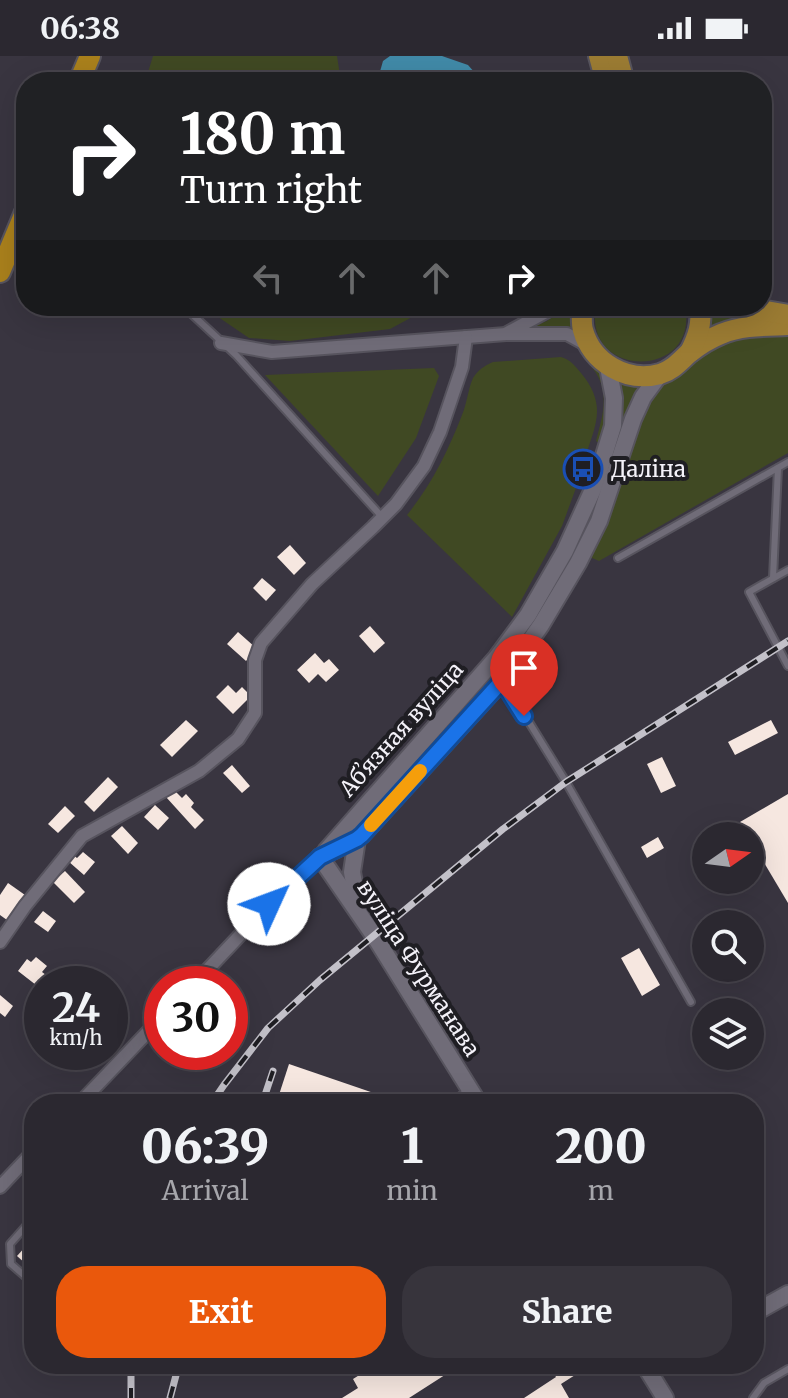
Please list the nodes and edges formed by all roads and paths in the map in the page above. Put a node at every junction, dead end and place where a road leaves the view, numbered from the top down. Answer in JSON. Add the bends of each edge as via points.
{"nodes":[{"id":1,"x":16,"y":234,"type":"edge"},
{"id":2,"x":0,"y":272,"type":"edge"},
{"id":3,"x":193,"y":316,"type":"edge"},
{"id":4,"x":539,"y":316,"type":"edge"},
{"id":5,"x":582,"y":316,"type":"edge"},
{"id":6,"x":701,"y":316,"type":"edge"},
{"id":7,"x":788,"y":325,"type":"edge"},
{"id":8,"x":506,"y":334,"type":"junction"},
{"id":9,"x":466,"y":337,"type":"junction"},
{"id":10,"x":221,"y":343,"type":"junction"},
{"id":11,"x":589,"y":346,"type":"junction"},
{"id":12,"x":690,"y":352,"type":"junction"},
{"id":13,"x":608,"y":367,"type":"junction"},
{"id":14,"x":660,"y":374,"type":"junction"},
{"id":15,"x":788,"y":462,"type":"edge"},
{"id":16,"x":778,"y":468,"type":"junction"},
{"id":17,"x":383,"y":518,"type":"junction"},
{"id":18,"x":618,"y":558,"type":"dead end"},
{"id":19,"x":788,"y":570,"type":"edge"},
{"id":20,"x":773,"y":578,"type":"junction"},
{"id":21,"x":490,"y":665,"type":"junction"},
{"id":22,"x":788,"y":666,"type":"edge"},
{"id":23,"x":502,"y":681,"type":"junction"},
{"id":24,"x":357,"y":839,"type":"junction"},
{"id":25,"x":320,"y":857,"type":"junction"},
{"id":26,"x":360,"y":915,"type":"junction"},
{"id":27,"x":0,"y":942,"type":"edge"},
{"id":28,"x":211,"y":966,"type":"edge"},
{"id":29,"x":691,"y":1002,"type":"dead end"},
{"id":30,"x":144,"y":1036,"type":"edge"},
{"id":31,"x":470,"y":1089,"type":"junction"},
{"id":32,"x":89,"y":1094,"type":"edge"},
{"id":33,"x":463,"y":1094,"type":"edge"},
{"id":34,"x":473,"y":1094,"type":"edge"},
{"id":35,"x":24,"y":1162,"type":"edge"},
{"id":36,"x":21,"y":1165,"type":"junction"},
{"id":37,"x":24,"y":1168,"type":"edge"},
{"id":38,"x":0,"y":1187,"type":"edge"},
{"id":39,"x":24,"y":1228,"type":"edge"},
{"id":40,"x":24,"y":1274,"type":"edge"},
{"id":41,"x":788,"y":1294,"type":"edge"},
{"id":42,"x":764,"y":1307,"type":"edge"},
{"id":43,"x":788,"y":1369,"type":"edge"},
{"id":44,"x":654,"y":1374,"type":"edge"},
{"id":45,"x":662,"y":1397,"type":"edge"},
{"id":46,"x":753,"y":1398,"type":"edge"}],
"edges":[{"from":1,"to":2,"type":"highway"},
{"from":3,"to":10,"type":"lane"},
{"from":4,"to":8,"type":"street"},
{"from":5,"to":11,"type":"main road"},
{"from":6,"to":12,"type":"main road"},
{"from":7,"to":12,"type":"main road","name":"Абʼязная вуліца","via":[[722,333]]},
{"from":8,"to":9,"type":"street"},
{"from":8,"to":11,"type":"street","via":[[567,334]]},
{"from":9,"to":10,"type":"street","via":[[272,352]]},
{"from":9,"to":17,"type":"street","via":[[462,367],[440,432],[424,466]]},
{"from":10,"to":17,"type":"lane"},
{"from":11,"to":13,"type":"main road"},
{"from":12,"to":14,"type":"main road","name":"Абʼязная вуліца"},
{"from":13,"to":14,"type":"main road","via":[[633,376]]},
{"from":13,"to":21,"type":"street","name":"Абʼязная вуліца","via":[[613,426],[595,485],[528,615]]},
{"from":14,"to":23,"type":"street","name":"Абʼязная вуліца","via":[[633,419],[599,521],[578,563]]},
{"from":15,"to":16,"type":"lane"},
{"from":16,"to":18,"type":"lane"},
{"from":16,"to":20,"type":"lane"},
{"from":17,"to":27,"type":"street","via":[[312,584],[261,643],[255,660],[255,713],[238,739],[199,771],[82,836]]},
{"from":19,"to":20,"type":"lane"},
{"from":20,"to":22,"type":"lane","via":[[749,592]]},
{"from":21,"to":23,"type":"lane"},
{"from":21,"to":25,"type":"street","name":"Абʼязная вуліца"},
{"from":23,"to":24,"type":"street","name":"Абʼязная вуліца"},
{"from":23,"to":29,"type":"lane"},
{"from":24,"to":25,"type":"street","name":"Абʼязная вуліца"},
{"from":24,"to":26,"type":"street","via":[[352,872]]},
{"from":25,"to":26,"type":"street","name":"вуліца Фурманава"},
{"from":25,"to":28,"type":"street","name":"Абʼязная вуліца"},
{"from":26,"to":31,"type":"street","name":"вуліца Фурманава"},
{"from":30,"to":32,"type":"street"},
{"from":31,"to":33,"type":"lane"},
{"from":31,"to":34,"type":"street","name":"вуліца Фурманава"},
{"from":35,"to":36,"type":"street"},
{"from":36,"to":37,"type":"lane"},
{"from":36,"to":38,"type":"street"},
{"from":39,"to":40,"type":"lane","via":[[10,1244],[11,1264]]},
{"from":41,"to":42,"type":"street"},
{"from":43,"to":46,"type":"lane","via":[[764,1383]]},
{"from":44,"to":45,"type":"street"}]}
